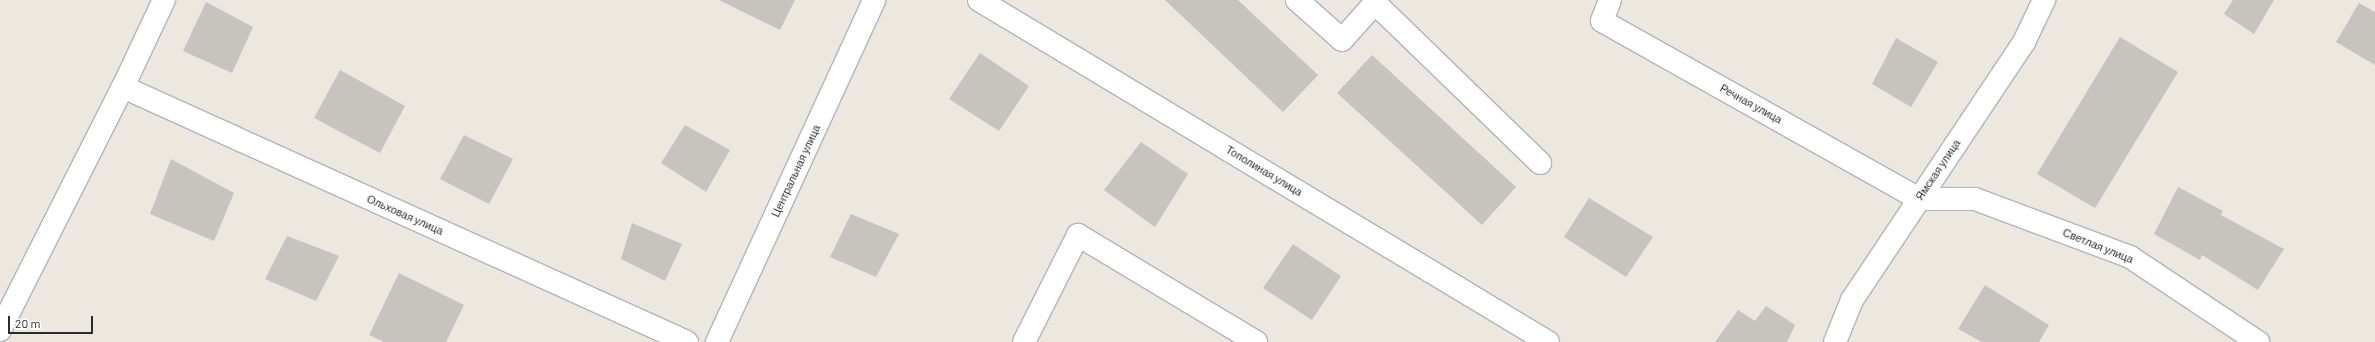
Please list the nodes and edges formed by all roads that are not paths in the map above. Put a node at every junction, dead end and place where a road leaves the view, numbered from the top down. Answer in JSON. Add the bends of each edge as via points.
{"nodes":[{"id":1,"x":164,"y":0,"type":"edge"},
{"id":2,"x":874,"y":0,"type":"edge"},
{"id":3,"x":979,"y":0,"type":"edge"},
{"id":4,"x":1297,"y":0,"type":"edge"},
{"id":5,"x":1610,"y":0,"type":"edge"},
{"id":6,"x":2044,"y":0,"type":"edge"},
{"id":7,"x":124,"y":87,"type":"junction"},
{"id":8,"x":1540,"y":163,"type":"dead end"},
{"id":9,"x":1919,"y":199,"type":"junction"},
{"id":10,"x":0,"y":330,"type":"edge"},
{"id":11,"x":687,"y":342,"type":"edge"},
{"id":12,"x":717,"y":342,"type":"edge"},
{"id":13,"x":1024,"y":342,"type":"edge"},
{"id":14,"x":1256,"y":342,"type":"edge"},
{"id":15,"x":1548,"y":342,"type":"edge"},
{"id":16,"x":1835,"y":342,"type":"edge"},
{"id":17,"x":2258,"y":342,"type":"edge"}],
"edges":[{"from":1,"to":7,"type":"street"},
{"from":2,"to":12,"type":"street","name":"Центральная улица"},
{"from":3,"to":15,"type":"street","name":"Тополиная улица"},
{"from":4,"to":8,"type":"street","via":[[1342,40],[1375,3]]},
{"from":5,"to":9,"type":"street","name":"Речная улица","via":[[1602,21]]},
{"from":6,"to":9,"type":"street","name":"Ямская улица","via":[[2024,42]]},
{"from":7,"to":10,"type":"street"},
{"from":7,"to":11,"type":"street","name":"Ольховая улица"},
{"from":9,"to":16,"type":"street","name":"Ямская улица","via":[[1852,300]]},
{"from":9,"to":17,"type":"street","name":"Светлая улица","via":[[1975,200],[2130,257]]},
{"from":13,"to":14,"type":"street","via":[[1078,235]]}]}
